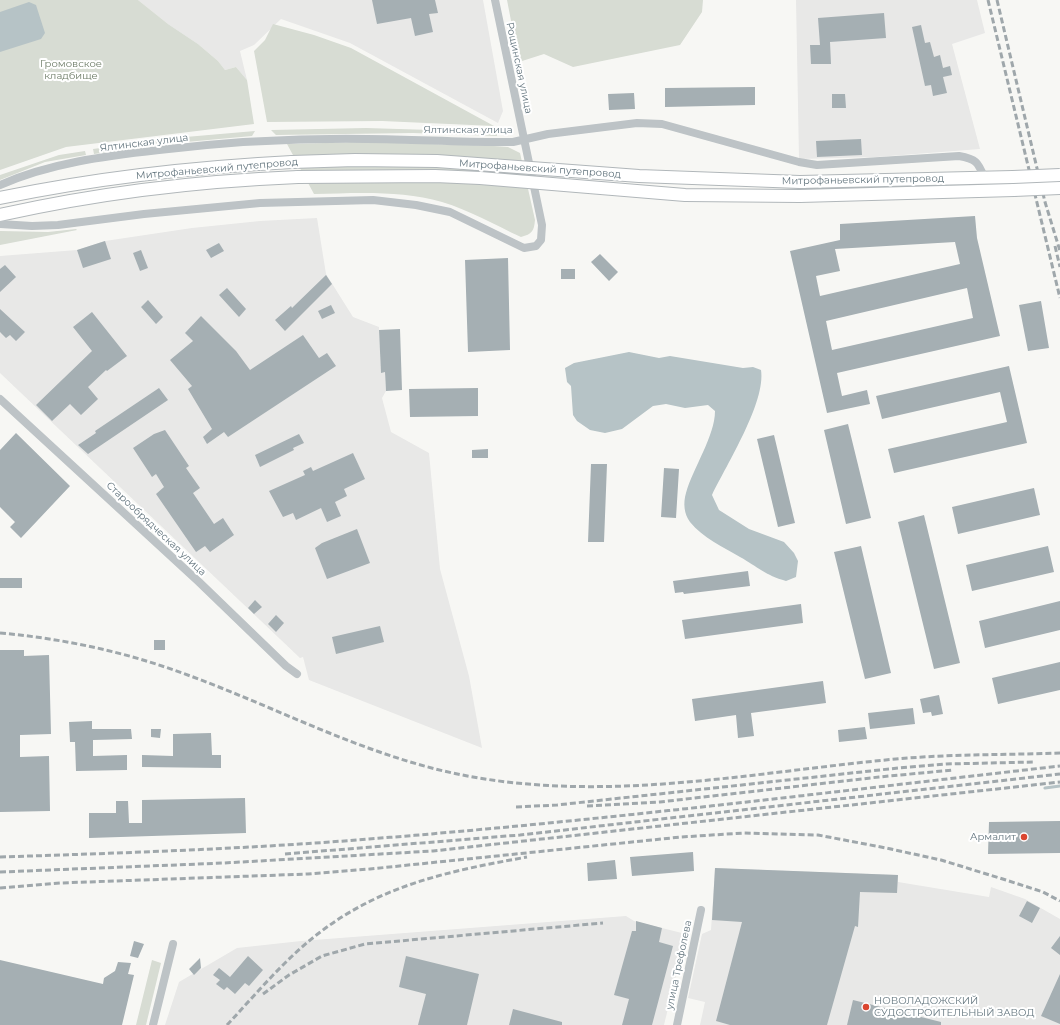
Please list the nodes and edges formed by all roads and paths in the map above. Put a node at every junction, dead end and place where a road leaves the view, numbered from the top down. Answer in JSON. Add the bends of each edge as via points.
{"nodes":[{"id":1,"x":495,"y":0,"type":"edge"},
{"id":2,"x":524,"y":139,"type":"junction"},
{"id":3,"x":1060,"y":171,"type":"edge"},
{"id":4,"x":1060,"y":175,"type":"edge"},
{"id":5,"x":0,"y":185,"type":"edge"},
{"id":6,"x":1060,"y":188,"type":"edge"},
{"id":7,"x":0,"y":198,"type":"edge"},
{"id":8,"x":0,"y":215,"type":"edge"},
{"id":9,"x":0,"y":224,"type":"edge"},
{"id":10,"x":0,"y":399,"type":"edge"},
{"id":11,"x":298,"y":674,"type":"dead end"},
{"id":12,"x":701,"y":910,"type":"dead end"},
{"id":13,"x":173,"y":944,"type":"dead end"},
{"id":14,"x":153,"y":1025,"type":"edge"},
{"id":15,"x":677,"y":1025,"type":"edge"}],
"edges":[{"from":1,"to":2,"type":"street","name":"Рощинская улица"},
{"from":2,"to":3,"type":"street","via":[[630,124],[662,124],[817,165],[959,156],[970,158],[979,164],[984,177]]},
{"from":2,"to":5,"type":"street","name":"Ялтинская улица","via":[[500,142],[328,139],[216,144],[136,152],[64,164],[27,173]]},
{"from":2,"to":9,"type":"street","name":"Ялтинская улица","via":[[542,225],[541,240],[536,246],[524,248],[450,212],[373,200],[294,201],[144,214],[58,225]]},
{"from":4,"to":7,"type":"main road","name":"Митрофаньевский путепровод","bridge":true,"via":[[800,182],[739,181],[437,161],[355,160],[292,162],[157,173],[82,182]]},
{"from":6,"to":8,"type":"main road","name":"Митрофаньевский путепровод","bridge":true,"via":[[739,197],[638,192],[480,178],[388,175],[298,177],[191,184],[24,209]]},
{"from":10,"to":11,"type":"street","name":"Старообрядческая улица","via":[[213,595],[286,666]]},
{"from":12,"to":15,"type":"street","name":"улица Трефолева"},
{"from":13,"to":14,"type":"street"}]}
